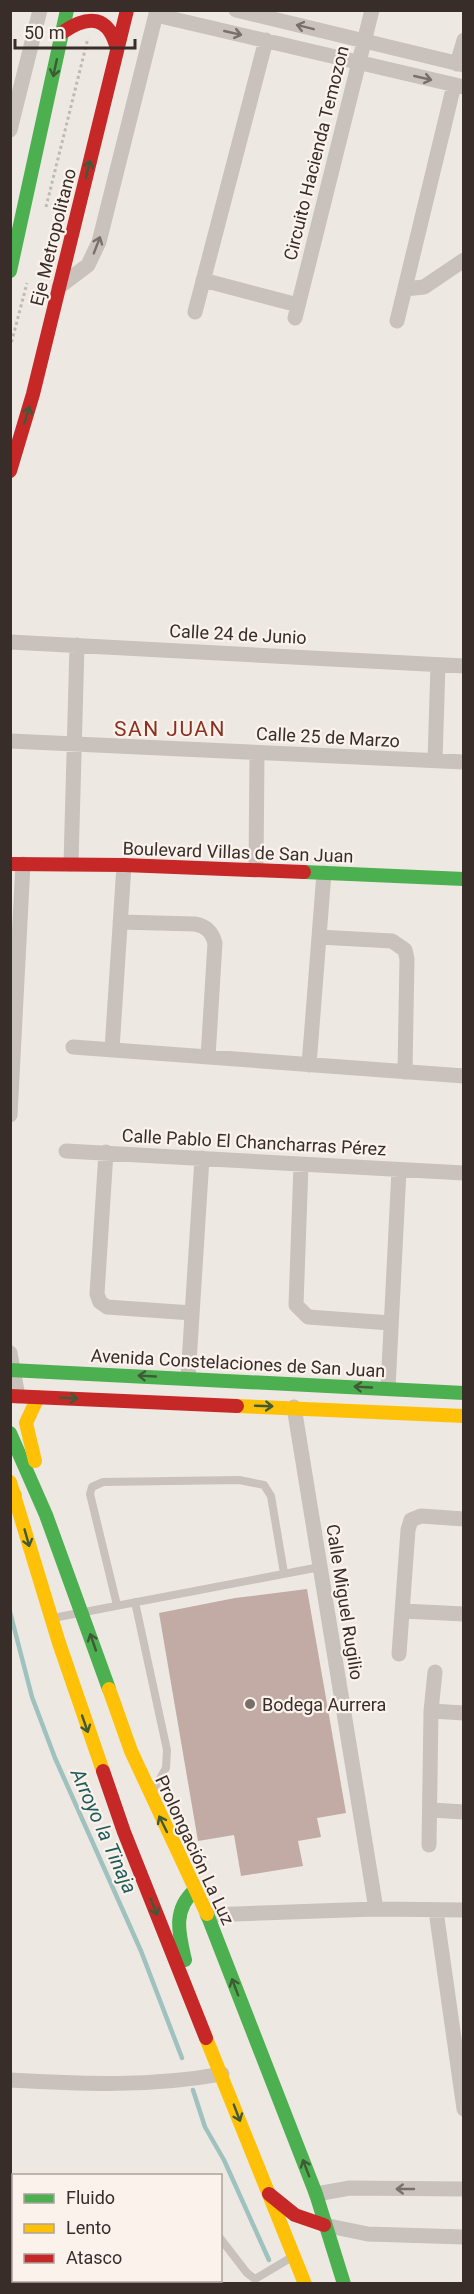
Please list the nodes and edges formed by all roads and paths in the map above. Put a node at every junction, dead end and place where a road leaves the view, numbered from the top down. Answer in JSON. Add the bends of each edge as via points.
{"nodes":[{"id":1,"x":40,"y":10,"type":"edge"},
{"id":2,"x":67,"y":10,"type":"edge"},
{"id":3,"x":127,"y":10,"type":"edge"},
{"id":4,"x":236,"y":10,"type":"edge"},
{"id":5,"x":372,"y":10,"type":"edge"},
{"id":6,"x":156,"y":13,"type":"edge"},
{"id":7,"x":268,"y":14,"type":"edge"},
{"id":8,"x":93,"y":19,"type":"junction"},
{"id":9,"x":63,"y":32,"type":"junction"},
{"id":10,"x":267,"y":40,"type":"junction"},
{"id":11,"x":464,"y":40,"type":"edge"},
{"id":12,"x":364,"y":42,"type":"junction"},
{"id":13,"x":117,"y":49,"type":"junction"},
{"id":14,"x":360,"y":63,"type":"junction"},
{"id":15,"x":460,"y":65,"type":"edge"},
{"id":16,"x":459,"y":86,"type":"edge"},
{"id":17,"x":10,"y":129,"type":"edge"},
{"id":18,"x":45,"y":212,"type":"dead end"},
{"id":19,"x":10,"y":227,"type":"edge"},
{"id":20,"x":18,"y":242,"type":"junction"},
{"id":21,"x":464,"y":260,"type":"edge"},
{"id":22,"x":10,"y":271,"type":"edge"},
{"id":23,"x":28,"y":280,"type":"dead end"},
{"id":24,"x":203,"y":280,"type":"junction"},
{"id":25,"x":59,"y":287,"type":"junction"},
{"id":26,"x":405,"y":289,"type":"junction"},
{"id":27,"x":195,"y":312,"type":"dead end"},
{"id":28,"x":397,"y":321,"type":"dead end"},
{"id":29,"x":10,"y":348,"type":"edge"},
{"id":30,"x":10,"y":471,"type":"edge"},
{"id":31,"x":10,"y":642,"type":"edge"},
{"id":32,"x":77,"y":645,"type":"junction"},
{"id":33,"x":438,"y":665,"type":"junction"},
{"id":34,"x":464,"y":666,"type":"edge"},
{"id":35,"x":10,"y":741,"type":"edge"},
{"id":36,"x":73,"y":744,"type":"junction"},
{"id":37,"x":257,"y":753,"type":"junction"},
{"id":38,"x":435,"y":761,"type":"junction"},
{"id":39,"x":464,"y":762,"type":"edge"},
{"id":40,"x":17,"y":864,"type":"edge"},
{"id":41,"x":71,"y":864,"type":"junction"},
{"id":42,"x":124,"y":865,"type":"junction"},
{"id":43,"x":256,"y":870,"type":"junction"},
{"id":44,"x":324,"y":873,"type":"junction"},
{"id":45,"x":464,"y":879,"type":"edge"},
{"id":46,"x":120,"y":922,"type":"junction"},
{"id":47,"x":319,"y":937,"type":"junction"},
{"id":48,"x":73,"y":1047,"type":"dead end"},
{"id":49,"x":112,"y":1049,"type":"junction"},
{"id":50,"x":208,"y":1057,"type":"junction"},
{"id":51,"x":309,"y":1065,"type":"junction"},
{"id":52,"x":405,"y":1072,"type":"junction"},
{"id":53,"x":464,"y":1076,"type":"edge"},
{"id":54,"x":10,"y":1114,"type":"edge"},
{"id":55,"x":66,"y":1150,"type":"dead end"},
{"id":56,"x":106,"y":1152,"type":"junction"},
{"id":57,"x":202,"y":1158,"type":"junction"},
{"id":58,"x":301,"y":1165,"type":"junction"},
{"id":59,"x":399,"y":1170,"type":"junction"},
{"id":60,"x":457,"y":1173,"type":"edge"},
{"id":61,"x":192,"y":1313,"type":"junction"},
{"id":62,"x":391,"y":1323,"type":"junction"},
{"id":63,"x":10,"y":1353,"type":"edge"},
{"id":64,"x":13,"y":1370,"type":"edge"},
{"id":65,"x":188,"y":1378,"type":"junction"},
{"id":66,"x":388,"y":1388,"type":"junction"},
{"id":67,"x":464,"y":1393,"type":"edge"},
{"id":68,"x":14,"y":1396,"type":"edge"},
{"id":69,"x":38,"y":1396,"type":"junction"},
{"id":70,"x":294,"y":1407,"type":"junction"},
{"id":71,"x":464,"y":1416,"type":"edge"},
{"id":72,"x":10,"y":1432,"type":"edge"},
{"id":73,"x":12,"y":1490,"type":"edge"},
{"id":74,"x":46,"y":1515,"type":"junction"},
{"id":75,"x":464,"y":1519,"type":"edge"},
{"id":76,"x":320,"y":1567,"type":"junction"},
{"id":77,"x":284,"y":1574,"type":"junction"},
{"id":78,"x":135,"y":1602,"type":"junction"},
{"id":79,"x":117,"y":1605,"type":"junction"},
{"id":80,"x":403,"y":1611,"type":"junction"},
{"id":81,"x":82,"y":1612,"type":"junction"},
{"id":82,"x":464,"y":1614,"type":"edge"},
{"id":83,"x":51,"y":1618,"type":"junction"},
{"id":84,"x":399,"y":1654,"type":"dead end"},
{"id":85,"x":435,"y":1672,"type":"dead end"},
{"id":86,"x":431,"y":1711,"type":"junction"},
{"id":87,"x":464,"y":1713,"type":"edge"},
{"id":88,"x":149,"y":1796,"type":"junction"},
{"id":89,"x":431,"y":1810,"type":"junction"},
{"id":90,"x":464,"y":1812,"type":"edge"},
{"id":91,"x":429,"y":1845,"type":"dead end"},
{"id":92,"x":195,"y":1890,"type":"junction"},
{"id":93,"x":376,"y":1909,"type":"junction"},
{"id":94,"x":464,"y":1910,"type":"edge"},
{"id":95,"x":436,"y":1911,"type":"junction"},
{"id":96,"x":207,"y":1915,"type":"junction"},
{"id":97,"x":192,"y":2000,"type":"junction"},
{"id":98,"x":222,"y":2074,"type":"junction"},
{"id":99,"x":10,"y":2080,"type":"edge"},
{"id":100,"x":464,"y":2109,"type":"edge"},
{"id":101,"x":464,"y":2189,"type":"edge"},
{"id":102,"x":267,"y":2192,"type":"junction"},
{"id":103,"x":316,"y":2194,"type":"junction"},
{"id":104,"x":295,"y":2215,"type":"junction"},
{"id":105,"x":324,"y":2225,"type":"junction"},
{"id":106,"x":464,"y":2237,"type":"edge"},
{"id":107,"x":285,"y":2238,"type":"junction"},
{"id":108,"x":222,"y":2241,"type":"edge"},
{"id":109,"x":294,"y":2256,"type":"junction"},
{"id":110,"x":247,"y":2273,"type":"junction"},
{"id":111,"x":249,"y":2283,"type":"edge"},
{"id":112,"x":305,"y":2283,"type":"edge"},
{"id":113,"x":344,"y":2283,"type":"edge"}],
"edges":[{"from":1,"to":17,"type":"street"},
{"from":2,"to":9,"type":"main road","name":"Eje Metropolitano"},
{"from":3,"to":13,"type":"main road","name":"Eje Metropolitano"},
{"from":4,"to":7,"type":"street"},
{"from":5,"to":12,"type":"street","name":"Circuito Hacienda Temozon"},
{"from":6,"to":10,"type":"street","one_way":true},
{"from":25,"to":6,"type":"street","one_way":true,"via":[[87,265],[99,242]]},
{"from":12,"to":7,"type":"street","one_way":true},
{"from":8,"to":9,"type":"main road","via":[[82,19]]},
{"from":8,"to":13,"type":"main road","via":[[110,30]]},
{"from":8,"to":18,"type":"path"},
{"from":9,"to":20,"type":"main road","name":"Eje Metropolitano","one_way":true},
{"from":10,"to":14,"type":"street"},
{"from":10,"to":24,"type":"street"},
{"from":11,"to":15,"type":"street"},
{"from":12,"to":14,"type":"street","name":"Circuito Hacienda Temozon"},
{"from":12,"to":15,"type":"street"},
{"from":25,"to":13,"type":"main road","name":"Eje Metropolitano","one_way":true},
{"from":14,"to":16,"type":"street","one_way":true},
{"from":14,"to":24,"type":"street","name":"Circuito Hacienda Temozon","via":[[296,311]]},
{"from":16,"to":26,"type":"street"},
{"from":19,"to":20,"type":"street"},
{"from":20,"to":22,"type":"main road","name":"Eje Metropolitano"},
{"from":21,"to":26,"type":"street","via":[[424,287]]},
{"from":23,"to":29,"type":"path"},
{"from":24,"to":27,"type":"street"},
{"from":30,"to":25,"type":"main road","name":"Eje Metropolitano","one_way":true},
{"from":26,"to":28,"type":"street"},
{"from":31,"to":32,"type":"street","name":"Calle 24 de Junio"},
{"from":32,"to":33,"type":"street","name":"Calle 24 de Junio"},
{"from":32,"to":36,"type":"street"},
{"from":33,"to":34,"type":"street","name":"Calle 24 de Junio"},
{"from":33,"to":38,"type":"street"},
{"from":35,"to":36,"type":"street","name":"Calle 25 de Marzo"},
{"from":36,"to":37,"type":"street","name":"Calle 25 de Marzo"},
{"from":36,"to":41,"type":"street"},
{"from":37,"to":38,"type":"street","name":"Calle 25 de Marzo"},
{"from":37,"to":43,"type":"street"},
{"from":38,"to":39,"type":"street","name":"Calle 25 de Marzo"},
{"from":40,"to":41,"type":"main road","name":"Boulevard Villas de San Juan"},
{"from":40,"to":54,"type":"street"},
{"from":41,"to":42,"type":"main road","name":"Boulevard Villas de San Juan"},
{"from":42,"to":43,"type":"main road","name":"Boulevard Villas de San Juan"},
{"from":42,"to":46,"type":"street"},
{"from":43,"to":44,"type":"main road","name":"Boulevard Villas de San Juan"},
{"from":44,"to":45,"type":"main road","name":"Boulevard Villas de San Juan"},
{"from":44,"to":47,"type":"street"},
{"from":46,"to":49,"type":"street"},
{"from":46,"to":50,"type":"street","via":[[202,925],[213,936]]},
{"from":47,"to":51,"type":"street"},
{"from":47,"to":52,"type":"street","via":[[392,941],[405,950]]},
{"from":48,"to":49,"type":"street"},
{"from":49,"to":50,"type":"street"},
{"from":50,"to":51,"type":"street"},
{"from":51,"to":52,"type":"street"},
{"from":52,"to":53,"type":"street"},
{"from":55,"to":56,"type":"street","name":"Calle Pablo El Chancharras Pérez"},
{"from":56,"to":57,"type":"street","name":"Calle Pablo El Chancharras Pérez"},
{"from":56,"to":61,"type":"street","via":[[100,1302],[107,1307]]},
{"from":57,"to":58,"type":"street","name":"Calle Pablo El Chancharras Pérez"},
{"from":57,"to":61,"type":"street"},
{"from":58,"to":59,"type":"street","name":"Calle Pablo El Chancharras Pérez"},
{"from":58,"to":62,"type":"street","via":[[294,1299],[299,1311],[308,1317]]},
{"from":59,"to":60,"type":"street","name":"Calle Pablo El Chancharras Pérez"},
{"from":59,"to":62,"type":"street","name":"Calle Pablo El Chancharras Pérez"},
{"from":61,"to":65,"type":"street"},
{"from":62,"to":66,"type":"street","name":"Calle Pablo El Chancharras Pérez"},
{"from":63,"to":64,"type":"street"},
{"from":65,"to":64,"type":"main road","name":"Avenida Constelaciones de San Juan","one_way":true},
{"from":64,"to":68,"type":"street"},
{"from":66,"to":65,"type":"main road","name":"Avenida Constelaciones de San Juan","one_way":true},
{"from":66,"to":67,"type":"main road","name":"Avenida Constelaciones de San Juan"},
{"from":68,"to":69,"type":"main road"},
{"from":69,"to":70,"type":"main road","one_way":true},
{"from":69,"to":74,"type":"main road","via":[[28,1414],[27,1433]]},
{"from":70,"to":71,"type":"main road"},
{"from":70,"to":76,"type":"street","name":"Calle Miguel Rugilio"},
{"from":72,"to":74,"type":"main road","name":"Prolongación La Luz"},
{"from":73,"to":83,"type":"main road","one_way":true},
{"from":74,"to":81,"type":"main road","name":"Prolongación La Luz"},
{"from":75,"to":80,"type":"street","via":[[421,1516],[411,1520]]},
{"from":76,"to":77,"type":"lane"},
{"from":76,"to":93,"type":"street","name":"Calle Miguel Rugilio"},
{"from":77,"to":78,"type":"lane"},
{"from":77,"to":79,"type":"lane","via":[[271,1496],[264,1485],[239,1479],[103,1482],[92,1488],[90,1494]]},
{"from":78,"to":79,"type":"lane"},
{"from":78,"to":88,"type":"lane","via":[[167,1750],[163,1777]]},
{"from":79,"to":81,"type":"lane"},
{"from":80,"to":82,"type":"street"},
{"from":80,"to":84,"type":"street"},
{"from":81,"to":83,"type":"lane"},
{"from":88,"to":81,"type":"main road","name":"Prolongación La Luz","one_way":true},
{"from":83,"to":97,"type":"main road","one_way":true,"via":[[124,1832]]},
{"from":85,"to":86,"type":"street"},
{"from":86,"to":87,"type":"street"},
{"from":86,"to":89,"type":"street"},
{"from":92,"to":88,"type":"main road","name":"Prolongación La Luz","one_way":true},
{"from":89,"to":90,"type":"street"},
{"from":89,"to":91,"type":"street"},
{"from":92,"to":96,"type":"main road","name":"Prolongación La Luz"},
{"from":92,"to":97,"type":"main road","via":[[186,1896],[178,1915]]},
{"from":93,"to":95,"type":"street"},
{"from":93,"to":96,"type":"street"},
{"from":94,"to":95,"type":"street"},
{"from":95,"to":100,"type":"street"},
{"from":103,"to":96,"type":"main road","name":"Prolongación La Luz","one_way":true},
{"from":97,"to":98,"type":"main road"},
{"from":98,"to":99,"type":"street","via":[[119,2084]]},
{"from":98,"to":102,"type":"main road","one_way":true},
{"from":101,"to":103,"type":"street","one_way":true,"via":[[351,2188]]},
{"from":102,"to":104,"type":"main road"},
{"from":102,"to":107,"type":"main road"},
{"from":103,"to":104,"type":"main road"},
{"from":103,"to":105,"type":"main road","name":"Prolongación La Luz"},
{"from":104,"to":105,"type":"main road"},
{"from":104,"to":107,"type":"main road"},
{"from":105,"to":106,"type":"street","via":[[368,2234]]},
{"from":105,"to":113,"type":"main road","name":"Prolongación La Luz"},
{"from":107,"to":109,"type":"main road"},
{"from":108,"to":110,"type":"lane"},
{"from":109,"to":110,"type":"lane","via":[[255,2279]]},
{"from":109,"to":112,"type":"main road"},
{"from":110,"to":111,"type":"lane"}]}
